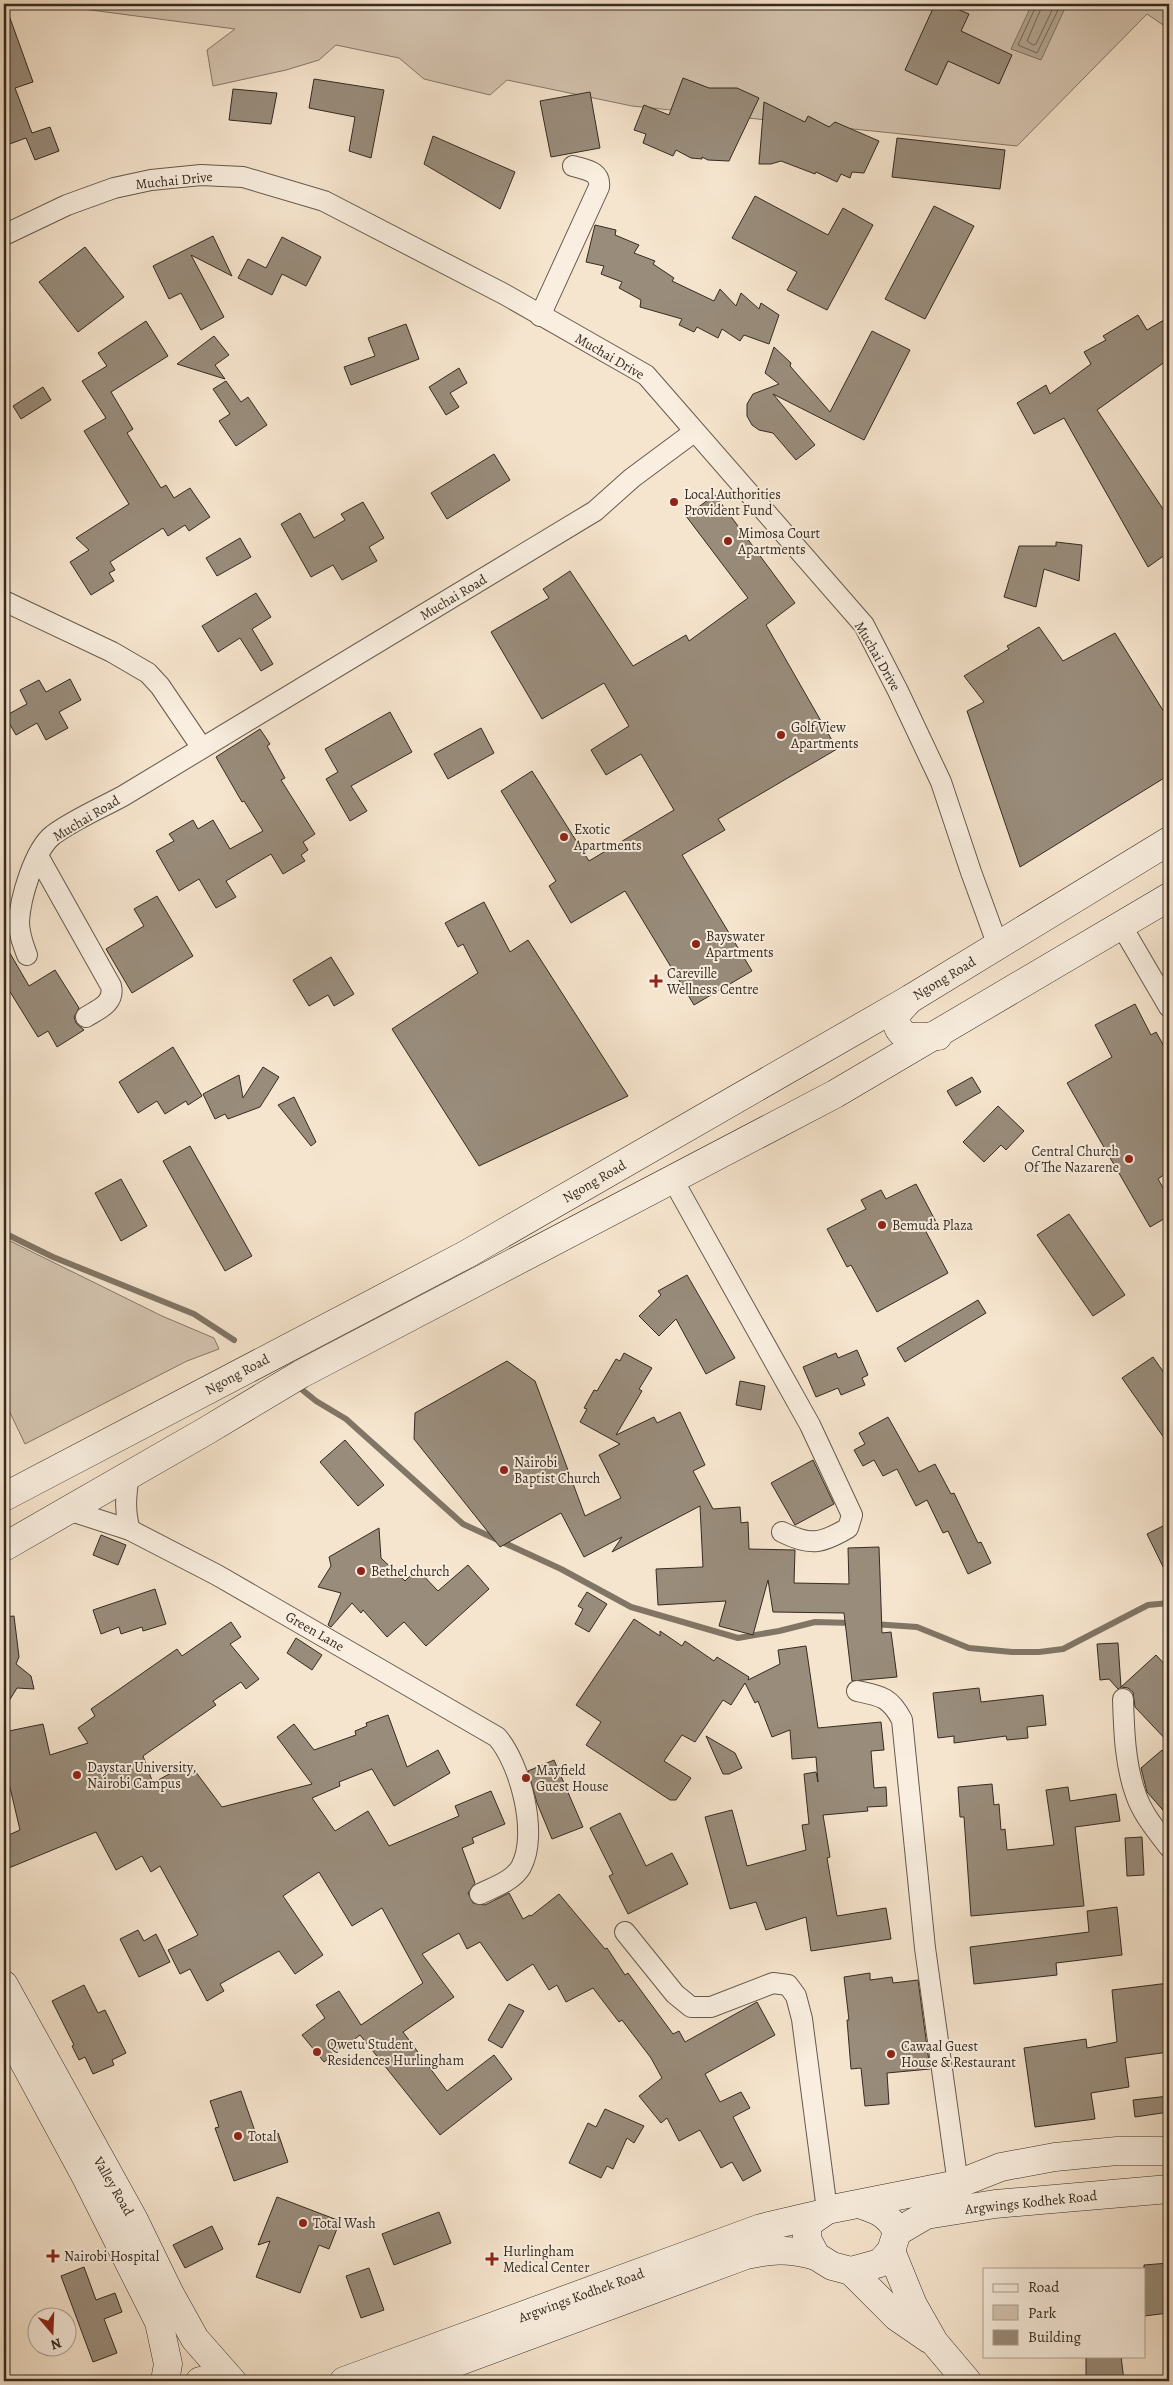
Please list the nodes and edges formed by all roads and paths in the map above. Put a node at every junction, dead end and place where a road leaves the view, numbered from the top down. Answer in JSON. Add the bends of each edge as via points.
{"nodes":[{"id":1,"x":573,"y":166,"type":"dead end"},
{"id":2,"x":4,"y":235,"type":"edge"},
{"id":3,"x":540,"y":316,"type":"junction"},
{"id":4,"x":694,"y":432,"type":"junction"},
{"id":5,"x":4,"y":601,"type":"edge"},
{"id":6,"x":202,"y":748,"type":"junction"},
{"id":7,"x":1169,"y":841,"type":"edge"},
{"id":8,"x":38,"y":856,"type":"junction"},
{"id":9,"x":1169,"y":897,"type":"edge"},
{"id":10,"x":1121,"y":925,"type":"junction"},
{"id":11,"x":998,"y":946,"type":"junction"},
{"id":12,"x":27,"y":955,"type":"dead end"},
{"id":13,"x":910,"y":999,"type":"junction"},
{"id":14,"x":1169,"y":1007,"type":"edge"},
{"id":15,"x":86,"y":1017,"type":"dead end"},
{"id":16,"x":938,"y":1036,"type":"junction"},
{"id":17,"x":674,"y":1180,"type":"junction"},
{"id":18,"x":130,"y":1475,"type":"junction"},
{"id":19,"x":4,"y":1497,"type":"edge"},
{"id":20,"x":68,"y":1510,"type":"junction"},
{"id":21,"x":130,"y":1530,"type":"junction"},
{"id":22,"x":782,"y":1532,"type":"dead end"},
{"id":23,"x":4,"y":1547,"type":"edge"},
{"id":24,"x":857,"y":1691,"type":"dead end"},
{"id":25,"x":1123,"y":1699,"type":"dead end"},
{"id":26,"x":1169,"y":1847,"type":"edge"},
{"id":27,"x":480,"y":1894,"type":"dead end"},
{"id":28,"x":625,"y":1932,"type":"dead end"},
{"id":29,"x":4,"y":1985,"type":"edge"},
{"id":30,"x":4,"y":2025,"type":"edge"},
{"id":31,"x":1169,"y":2151,"type":"edge"},
{"id":32,"x":958,"y":2184,"type":"junction"},
{"id":33,"x":1169,"y":2189,"type":"edge"},
{"id":34,"x":859,"y":2204,"type":"junction"},
{"id":35,"x":823,"y":2212,"type":"junction"},
{"id":36,"x":894,"y":2241,"type":"junction"},
{"id":37,"x":816,"y":2256,"type":"junction"},
{"id":38,"x":851,"y":2271,"type":"junction"},
{"id":39,"x":934,"y":2342,"type":"junction"},
{"id":40,"x":165,"y":2381,"type":"edge"},
{"id":41,"x":200,"y":2381,"type":"edge"},
{"id":42,"x":230,"y":2381,"type":"edge"},
{"id":43,"x":344,"y":2381,"type":"edge"},
{"id":44,"x":406,"y":2381,"type":"edge"},
{"id":45,"x":967,"y":2381,"type":"edge"}],
"edges":[{"from":1,"to":3,"type":"street","via":[[595,173],[600,180],[599,187]]},
{"from":2,"to":3,"type":"street","name":"Muchai Drive","via":[[67,205],[114,188],[201,175],[243,177],[324,201],[504,294]]},
{"from":3,"to":4,"type":"street","name":"Muchai Drive","via":[[646,375]]},
{"from":4,"to":6,"type":"street","name":"Muchai Road","via":[[632,478],[595,511]]},
{"from":4,"to":11,"type":"street","name":"Muchai Drive","via":[[864,625],[942,782]]},
{"from":5,"to":6,"type":"street","via":[[112,652],[148,673]]},
{"from":6,"to":8,"type":"street","name":"Muchai Road","via":[[53,835]]},
{"from":7,"to":11,"type":"main road","name":"Ngong Road"},
{"from":8,"to":12,"type":"street","name":"Muchai Road","via":[[19,921],[20,938]]},
{"from":8,"to":15,"type":"street","via":[[111,986],[113,994],[109,1002]]},
{"from":9,"to":10,"type":"main road"},
{"from":10,"to":14,"type":"street"},
{"from":10,"to":16,"type":"main road"},
{"from":11,"to":13,"type":"main road","name":"Ngong Road"},
{"from":13,"to":16,"type":"main road","via":[[896,1014],[896,1025],[901,1032],[914,1038]]},
{"from":13,"to":19,"type":"main road","name":"Ngong Road","via":[[467,1254]]},
{"from":16,"to":17,"type":"main road"},
{"from":17,"to":18,"type":"main road","via":[[301,1374]]},
{"from":17,"to":22,"type":"street","via":[[810,1425],[852,1515],[848,1528],[824,1541],[800,1541]]},
{"from":18,"to":20,"type":"main road"},
{"from":18,"to":21,"type":"street","via":[[126,1494]]},
{"from":20,"to":21,"type":"street","name":"Green Lane"},
{"from":20,"to":23,"type":"main road"},
{"from":21,"to":27,"type":"street","name":"Green Lane","via":[[217,1575],[497,1737],[512,1762],[530,1831],[521,1867],[513,1877]]},
{"from":24,"to":32,"type":"street","via":[[881,1696],[894,1706],[902,1720],[925,1948]]},
{"from":25,"to":26,"type":"street","via":[[1125,1748],[1136,1795],[1149,1821]]},
{"from":28,"to":35,"type":"street","via":[[675,1994],[692,2007],[711,2008],[773,1983],[788,1985],[796,1996],[802,2019]]},
{"from":29,"to":42,"type":"main road","name":"Valley Road","via":[[134,2220],[195,2339]]},
{"from":30,"to":40,"type":"main road","name":"Valley Road","via":[[159,2322],[168,2364]]},
{"from":31,"to":32,"type":"main road","via":[[1117,2151],[1055,2157],[1002,2167]]},
{"from":32,"to":34,"type":"main road"},
{"from":33,"to":36,"type":"main road","name":"Argwings Kodhek Road","via":[[985,2206],[926,2215]]},
{"from":34,"to":35,"type":"main road"},
{"from":34,"to":36,"type":"main road","via":[[881,2212],[892,2221]]},
{"from":35,"to":37,"type":"main road","via":[[807,2224],[807,2239]]},
{"from":35,"to":43,"type":"main road","name":"Argwings Kodhek Road","via":[[761,2228]]},
{"from":36,"to":38,"type":"main road","via":[[880,2264]]},
{"from":36,"to":39,"type":"main road","via":[[913,2305]]},
{"from":37,"to":38,"type":"main road","via":[[832,2266]]},
{"from":37,"to":44,"type":"main road","name":"Argwings Kodhek Road","via":[[773,2249],[746,2255]]},
{"from":38,"to":39,"type":"main road","via":[[896,2317]]},
{"from":39,"to":45,"type":"main road"},
{"from":41,"to":42,"type":"main road"}]}
